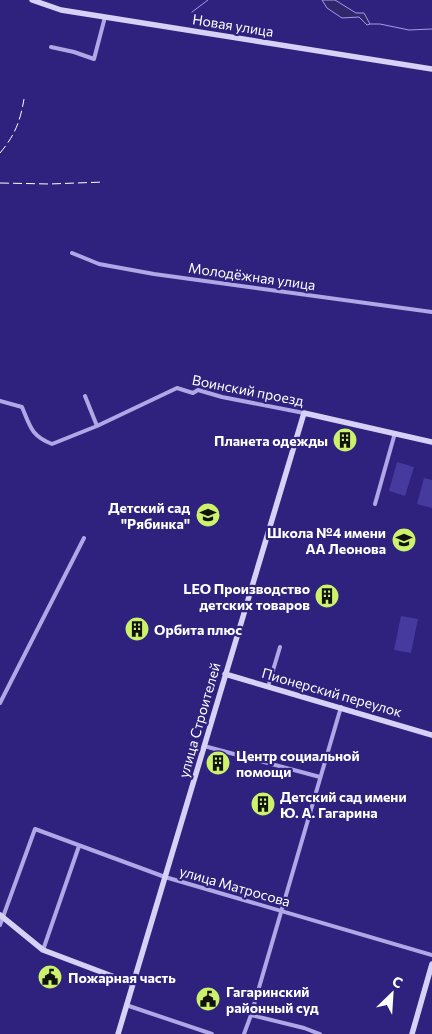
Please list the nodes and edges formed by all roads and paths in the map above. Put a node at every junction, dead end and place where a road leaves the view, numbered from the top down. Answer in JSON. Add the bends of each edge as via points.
{"nodes":[{"id":1,"x":32,"y":0,"type":"edge"},
{"id":2,"x":105,"y":17,"type":"junction"},
{"id":3,"x":51,"y":47,"type":"dead end"},
{"id":4,"x":432,"y":69,"type":"edge"},
{"id":5,"x":72,"y":253,"type":"dead end"},
{"id":6,"x":432,"y":312,"type":"edge"},
{"id":7,"x":85,"y":396,"type":"dead end"},
{"id":8,"x":0,"y":400,"type":"edge"},
{"id":9,"x":304,"y":413,"type":"junction"},
{"id":10,"x":97,"y":426,"type":"junction"},
{"id":11,"x":395,"y":433,"type":"junction"},
{"id":12,"x":432,"y":442,"type":"edge"},
{"id":13,"x":375,"y":504,"type":"dead end"},
{"id":14,"x":84,"y":538,"type":"dead end"},
{"id":15,"x":280,"y":647,"type":"dead end"},
{"id":16,"x":225,"y":674,"type":"junction"},
{"id":17,"x":268,"y":687,"type":"junction"},
{"id":18,"x":0,"y":703,"type":"edge"},
{"id":19,"x":341,"y":707,"type":"junction"},
{"id":20,"x":432,"y":735,"type":"edge"},
{"id":21,"x":204,"y":746,"type":"junction"},
{"id":22,"x":320,"y":777,"type":"junction"},
{"id":23,"x":79,"y":846,"type":"junction"},
{"id":24,"x":165,"y":877,"type":"junction"},
{"id":25,"x":281,"y":911,"type":"junction"},
{"id":26,"x":2,"y":916,"type":"edge"},
{"id":27,"x":0,"y":925,"type":"edge"},
{"id":28,"x":43,"y":950,"type":"junction"},
{"id":29,"x":432,"y":955,"type":"edge"},
{"id":30,"x":432,"y":964,"type":"edge"},
{"id":31,"x":133,"y":984,"type":"junction"},
{"id":32,"x":126,"y":1005,"type":"junction"},
{"id":33,"x":250,"y":1015,"type":"junction"},
{"id":34,"x":118,"y":1034,"type":"edge"},
{"id":35,"x":212,"y":1034,"type":"edge"},
{"id":36,"x":244,"y":1034,"type":"edge"},
{"id":37,"x":320,"y":1034,"type":"edge"},
{"id":38,"x":412,"y":1034,"type":"edge"}],
"edges":[{"from":1,"to":2,"type":"main road","name":"Новая улица","via":[[61,10]]},
{"from":2,"to":3,"type":"street","via":[[94,59]]},
{"from":2,"to":4,"type":"main road","name":"Новая улица"},
{"from":5,"to":6,"type":"street","name":"Молодёжная улица","via":[[99,264],[145,272]]},
{"from":7,"to":10,"type":"street"},
{"from":8,"to":10,"type":"street","name":"Воинский проезд","via":[[22,407],[34,434],[52,444]]},
{"from":9,"to":10,"type":"street","name":"Воинский проезд","via":[[177,388]]},
{"from":9,"to":11,"type":"main road","name":"Воинский проезд"},
{"from":9,"to":16,"type":"main road","name":"улица Строителей"},
{"from":11,"to":12,"type":"main road","name":"Воинский проезд"},
{"from":11,"to":13,"type":"street"},
{"from":14,"to":18,"type":"street"},
{"from":15,"to":17,"type":"street"},
{"from":16,"to":17,"type":"main road","name":"Пионерский переулок"},
{"from":16,"to":21,"type":"main road","name":"улица Строителей"},
{"from":17,"to":19,"type":"main road","name":"Пионерский переулок"},
{"from":19,"to":20,"type":"main road","name":"Пионерский переулок"},
{"from":19,"to":22,"type":"street"},
{"from":21,"to":22,"type":"street"},
{"from":21,"to":24,"type":"main road","name":"улица Строителей"},
{"from":22,"to":25,"type":"street"},
{"from":23,"to":24,"type":"street","name":"улица Матросова"},
{"from":23,"to":26,"type":"street","name":"улица Матросова","via":[[35,829]]},
{"from":23,"to":28,"type":"street"},
{"from":24,"to":25,"type":"street","name":"улица Матросова"},
{"from":24,"to":31,"type":"main road","name":"улица Строителей"},
{"from":25,"to":29,"type":"street","name":"улица Матросова"},
{"from":25,"to":33,"type":"street"},
{"from":26,"to":27,"type":"street"},
{"from":26,"to":28,"type":"main road"},
{"from":28,"to":31,"type":"main road"},
{"from":30,"to":38,"type":"main road"},
{"from":31,"to":32,"type":"main road","name":"улица Строителей"},
{"from":32,"to":34,"type":"main road","name":"улица Строителей"},
{"from":32,"to":35,"type":"street"},
{"from":33,"to":36,"type":"street"},
{"from":33,"to":37,"type":"street"}]}
